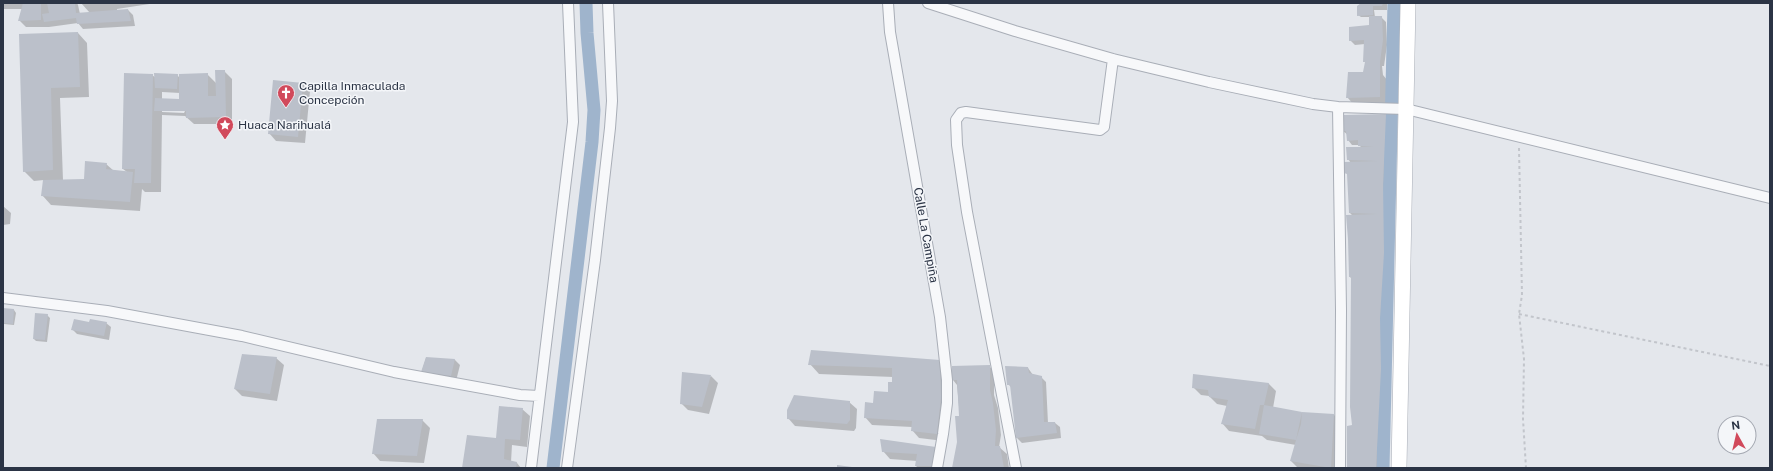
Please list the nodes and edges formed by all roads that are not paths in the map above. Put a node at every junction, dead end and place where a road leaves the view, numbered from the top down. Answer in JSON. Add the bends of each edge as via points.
{"nodes":[{"id":1,"x":568,"y":3,"type":"edge"},
{"id":2,"x":608,"y":3,"type":"edge"},
{"id":3,"x":888,"y":3,"type":"edge"},
{"id":4,"x":928,"y":3,"type":"edge"},
{"id":5,"x":1408,"y":3,"type":"edge"},
{"id":6,"x":1113,"y":58,"type":"junction"},
{"id":7,"x":1338,"y":107,"type":"junction"},
{"id":8,"x":1402,"y":109,"type":"junction"},
{"id":9,"x":1770,"y":198,"type":"edge"},
{"id":10,"x":3,"y":298,"type":"edge"},
{"id":11,"x":539,"y":396,"type":"junction"},
{"id":12,"x":531,"y":468,"type":"edge"},
{"id":13,"x":567,"y":468,"type":"edge"},
{"id":14,"x":937,"y":468,"type":"edge"},
{"id":15,"x":1016,"y":468,"type":"edge"},
{"id":16,"x":1340,"y":468,"type":"edge"},
{"id":17,"x":1399,"y":468,"type":"edge"}],
"edges":[{"from":1,"to":11,"type":"street","via":[[573,122]]},
{"from":2,"to":13,"type":"street","via":[[612,101],[610,128]]},
{"from":3,"to":14,"type":"street","name":"Calle La Campiña","via":[[890,32],[940,317],[945,364],[946,403]]},
{"from":4,"to":6,"type":"street","via":[[1015,31]]},
{"from":5,"to":8,"type":"main road"},
{"from":6,"to":7,"type":"street","via":[[1209,82]]},
{"from":6,"to":15,"type":"street","via":[[1104,127],[1100,130],[966,112],[961,113],[956,120],[957,145],[968,212]]},
{"from":7,"to":8,"type":"street"},
{"from":7,"to":16,"type":"street"},
{"from":8,"to":9,"type":"street"},
{"from":8,"to":17,"type":"main road"},
{"from":10,"to":11,"type":"street","via":[[107,311],[235,334],[394,372],[520,395]]},
{"from":11,"to":12,"type":"street"}]}
